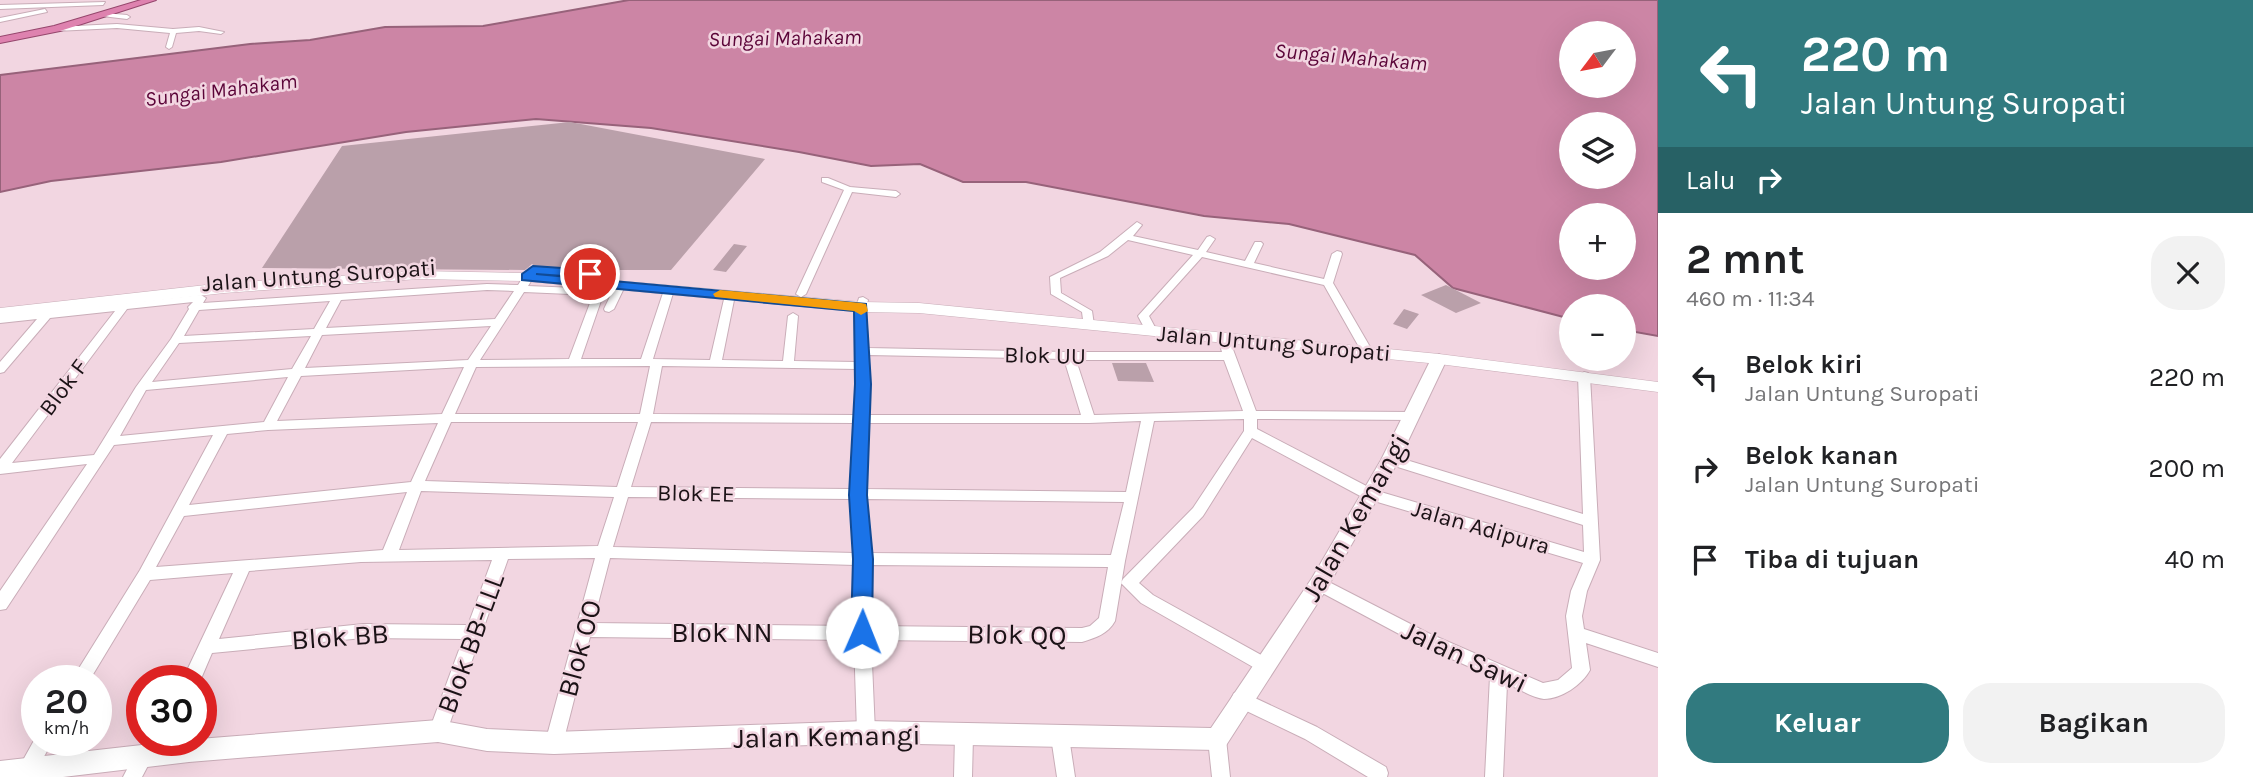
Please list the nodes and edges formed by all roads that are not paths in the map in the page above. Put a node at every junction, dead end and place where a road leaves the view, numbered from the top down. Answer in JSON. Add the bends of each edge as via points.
{"nodes":[{"id":1,"x":14,"y":0,"type":"edge"},
{"id":2,"x":40,"y":0,"type":"edge"},
{"id":3,"x":86,"y":0,"type":"edge"},
{"id":4,"x":151,"y":0,"type":"edge"},
{"id":5,"x":111,"y":2,"type":"edge"},
{"id":6,"x":72,"y":4,"type":"junction"},
{"id":7,"x":32,"y":5,"type":"junction"},
{"id":8,"x":3,"y":6,"type":"edge"},
{"id":9,"x":129,"y":12,"type":"junction"},
{"id":10,"x":12,"y":18,"type":"junction"},
{"id":11,"x":0,"y":20,"type":"edge"},
{"id":12,"x":88,"y":20,"type":"junction"},
{"id":13,"x":117,"y":26,"type":"junction"},
{"id":14,"x":56,"y":29,"type":"junction"},
{"id":15,"x":173,"y":31,"type":"junction"},
{"id":16,"x":221,"y":32,"type":"dead end"},
{"id":17,"x":0,"y":35,"type":"edge"},
{"id":18,"x":169,"y":47,"type":"dead end"},
{"id":19,"x":825,"y":180,"type":"dead end"},
{"id":20,"x":849,"y":189,"type":"junction"},
{"id":21,"x":897,"y":194,"type":"dead end"},
{"id":22,"x":1137,"y":225,"type":"dead end"},
{"id":23,"x":1126,"y":237,"type":"junction"},
{"id":24,"x":1188,"y":237,"type":"dead end"},
{"id":25,"x":1210,"y":239,"type":"dead end"},
{"id":26,"x":1258,"y":244,"type":"dead end"},
{"id":27,"x":1180,"y":249,"type":"junction"},
{"id":28,"x":1200,"y":254,"type":"junction"},
{"id":29,"x":1337,"y":254,"type":"dead end"},
{"id":30,"x":1248,"y":266,"type":"junction"},
{"id":31,"x":527,"y":278,"type":"junction"},
{"id":32,"x":1328,"y":283,"type":"junction"},
{"id":33,"x":620,"y":286,"type":"junction"},
{"id":34,"x":669,"y":290,"type":"junction"},
{"id":35,"x":801,"y":294,"type":"junction"},
{"id":36,"x":730,"y":295,"type":"junction"},
{"id":37,"x":337,"y":297,"type":"junction"},
{"id":38,"x":200,"y":298,"type":"junction"},
{"id":39,"x":862,"y":303,"type":"junction"},
{"id":40,"x":0,"y":305,"type":"edge"},
{"id":41,"x":125,"y":305,"type":"junction"},
{"id":42,"x":609,"y":309,"type":"dead end"},
{"id":43,"x":51,"y":310,"type":"junction"},
{"id":44,"x":0,"y":313,"type":"edge"},
{"id":45,"x":793,"y":316,"type":"dead end"},
{"id":46,"x":0,"y":320,"type":"edge"},
{"id":47,"x":498,"y":322,"type":"junction"},
{"id":48,"x":1088,"y":326,"type":"junction"},
{"id":49,"x":1151,"y":331,"type":"junction"},
{"id":50,"x":318,"y":333,"type":"junction"},
{"id":51,"x":1224,"y":338,"type":"junction"},
{"id":52,"x":176,"y":340,"type":"junction"},
{"id":53,"x":1367,"y":352,"type":"junction"},
{"id":54,"x":1069,"y":356,"type":"junction"},
{"id":55,"x":1227,"y":356,"type":"junction"},
{"id":56,"x":863,"y":358,"type":"junction"},
{"id":57,"x":1438,"y":359,"type":"junction"},
{"id":58,"x":574,"y":362,"type":"junction"},
{"id":59,"x":651,"y":363,"type":"junction"},
{"id":60,"x":715,"y":363,"type":"junction"},
{"id":61,"x":471,"y":364,"type":"junction"},
{"id":62,"x":788,"y":365,"type":"junction"},
{"id":63,"x":0,"y":369,"type":"edge"},
{"id":64,"x":296,"y":372,"type":"junction"},
{"id":65,"x":1584,"y":376,"type":"junction"},
{"id":66,"x":142,"y":387,"type":"junction"},
{"id":67,"x":1658,"y":387,"type":"edge"},
{"id":68,"x":1412,"y":416,"type":"junction"},
{"id":69,"x":1148,"y":417,"type":"junction"},
{"id":70,"x":449,"y":418,"type":"junction"},
{"id":71,"x":862,"y":419,"type":"junction"},
{"id":72,"x":1089,"y":419,"type":"junction"},
{"id":73,"x":646,"y":420,"type":"junction"},
{"id":74,"x":1251,"y":424,"type":"junction"},
{"id":75,"x":268,"y":426,"type":"junction"},
{"id":76,"x":221,"y":433,"type":"junction"},
{"id":77,"x":110,"y":442,"type":"junction"},
{"id":78,"x":95,"y":460,"type":"junction"},
{"id":79,"x":1390,"y":460,"type":"junction"},
{"id":80,"x":0,"y":469,"type":"edge"},
{"id":81,"x":416,"y":486,"type":"junction"},
{"id":82,"x":622,"y":492,"type":"junction"},
{"id":83,"x":1368,"y":494,"type":"junction"},
{"id":84,"x":858,"y":495,"type":"junction"},
{"id":85,"x":1132,"y":497,"type":"junction"},
{"id":86,"x":179,"y":511,"type":"junction"},
{"id":87,"x":1590,"y":522,"type":"junction"},
{"id":88,"x":604,"y":552,"type":"junction"},
{"id":89,"x":502,"y":554,"type":"junction"},
{"id":90,"x":389,"y":555,"type":"junction"},
{"id":91,"x":863,"y":559,"type":"junction"},
{"id":92,"x":1592,"y":560,"type":"junction"},
{"id":93,"x":1117,"y":561,"type":"junction"},
{"id":94,"x":244,"y":566,"type":"junction"},
{"id":95,"x":145,"y":574,"type":"junction"},
{"id":96,"x":1129,"y":583,"type":"junction"},
{"id":97,"x":1319,"y":584,"type":"junction"},
{"id":98,"x":0,"y":604,"type":"edge"},
{"id":99,"x":583,"y":630,"type":"junction"},
{"id":100,"x":474,"y":632,"type":"junction"},
{"id":101,"x":862,"y":632,"type":"junction"},
{"id":102,"x":1576,"y":633,"type":"junction"},
{"id":103,"x":206,"y":647,"type":"junction"},
{"id":104,"x":1658,"y":660,"type":"edge"},
{"id":105,"x":90,"y":665,"type":"edge"},
{"id":106,"x":198,"y":665,"type":"edge"},
{"id":107,"x":1266,"y":666,"type":"junction"},
{"id":108,"x":1499,"y":672,"type":"junction"},
{"id":109,"x":1241,"y":699,"type":"junction"},
{"id":110,"x":438,"y":732,"type":"junction"},
{"id":111,"x":866,"y":732,"type":"junction"},
{"id":112,"x":964,"y":736,"type":"junction"},
{"id":113,"x":1060,"y":737,"type":"junction"},
{"id":114,"x":1217,"y":739,"type":"junction"},
{"id":115,"x":554,"y":743,"type":"junction"},
{"id":116,"x":35,"y":756,"type":"edge"},
{"id":117,"x":149,"y":758,"type":"edge"},
{"id":118,"x":26,"y":771,"type":"junction"},
{"id":119,"x":0,"y":773,"type":"edge"},
{"id":120,"x":1379,"y":773,"type":"dead end"},
{"id":121,"x":963,"y":777,"type":"edge"},
{"id":122,"x":1066,"y":777,"type":"edge"},
{"id":123,"x":1221,"y":777,"type":"edge"},
{"id":124,"x":1494,"y":777,"type":"edge"}],
"edges":[{"from":1,"to":8,"type":"street"},
{"from":2,"to":7,"type":"street"},
{"from":3,"to":6,"type":"street"},
{"from":4,"to":9,"type":"highway"},
{"from":5,"to":6,"type":"street"},
{"from":5,"to":9,"type":"highway","via":[[128,3]]},
{"from":5,"to":17,"type":"highway","via":[[65,21]]},
{"from":6,"to":7,"type":"street"},
{"from":6,"to":10,"type":"street"},
{"from":7,"to":8,"type":"street"},
{"from":7,"to":10,"type":"street"},
{"from":9,"to":12,"type":"highway"},
{"from":10,"to":11,"type":"street"},
{"from":12,"to":13,"type":"street"},
{"from":12,"to":14,"type":"highway"},
{"from":13,"to":14,"type":"street"},
{"from":13,"to":15,"type":"street"},
{"from":14,"to":17,"type":"highway"},
{"from":15,"to":16,"type":"street"},
{"from":15,"to":18,"type":"street"},
{"from":19,"to":20,"type":"street"},
{"from":20,"to":21,"type":"street"},
{"from":20,"to":35,"type":"street"},
{"from":22,"to":23,"type":"street"},
{"from":23,"to":27,"type":"street"},
{"from":23,"to":48,"type":"street","via":[[1104,254],[1055,277],[1056,294],[1087,311]]},
{"from":24,"to":27,"type":"street"},
{"from":25,"to":28,"type":"street"},
{"from":26,"to":30,"type":"street"},
{"from":27,"to":28,"type":"street"},
{"from":28,"to":30,"type":"street"},
{"from":28,"to":49,"type":"street","via":[[1143,316]]},
{"from":29,"to":32,"type":"street"},
{"from":30,"to":32,"type":"street"},
{"from":31,"to":33,"type":"main road","name":"Jalan Untung Suropati"},
{"from":31,"to":35,"type":"main road","name":"Jalan Untung Suropati"},
{"from":31,"to":37,"type":"street","via":[[487,287]]},
{"from":31,"to":38,"type":"main road","name":"Jalan Untung Suropati","via":[[418,275]]},
{"from":31,"to":40,"type":"main road","name":"Jalan Untung Suropati","via":[[408,265],[356,267]]},
{"from":31,"to":47,"type":"street"},
{"from":31,"to":58,"type":"street","via":[[599,292]]},
{"from":32,"to":53,"type":"street"},
{"from":33,"to":34,"type":"main road","name":"Jalan Untung Suropati"},
{"from":33,"to":42,"type":"street"},
{"from":34,"to":36,"type":"main road","name":"Jalan Untung Suropati"},
{"from":34,"to":59,"type":"street","name":"Blok OO"},
{"from":35,"to":39,"type":"main road","name":"Jalan Untung Suropati"},
{"from":36,"to":39,"type":"main road","name":"Jalan Untung Suropati"},
{"from":36,"to":60,"type":"street"},
{"from":37,"to":38,"type":"street"},
{"from":37,"to":50,"type":"street"},
{"from":38,"to":41,"type":"street"},
{"from":38,"to":43,"type":"main road","name":"Jalan Untung Suropati"},
{"from":38,"to":52,"type":"street"},
{"from":39,"to":48,"type":"main road","name":"Jalan Untung Suropati"},
{"from":39,"to":56,"type":"street"},
{"from":41,"to":43,"type":"street"},
{"from":41,"to":80,"type":"street","name":"Blok F"},
{"from":43,"to":44,"type":"main road","name":"Jalan Untung Suropati"},
{"from":43,"to":46,"type":"street"},
{"from":43,"to":63,"type":"street"},
{"from":45,"to":62,"type":"street"},
{"from":47,"to":50,"type":"street"},
{"from":47,"to":61,"type":"street"},
{"from":48,"to":49,"type":"main road","name":"Jalan Untung Suropati"},
{"from":49,"to":51,"type":"main road","name":"Jalan Untung Suropati"},
{"from":50,"to":52,"type":"street"},
{"from":50,"to":64,"type":"street"},
{"from":51,"to":53,"type":"main road","name":"Jalan Untung Suropati"},
{"from":51,"to":55,"type":"street"},
{"from":52,"to":66,"type":"street"},
{"from":53,"to":57,"type":"main road","name":"Jalan Untung Suropati"},
{"from":54,"to":55,"type":"street","name":"Blok UU"},
{"from":54,"to":56,"type":"street","name":"Blok UU"},
{"from":54,"to":72,"type":"street"},
{"from":55,"to":74,"type":"street"},
{"from":56,"to":62,"type":"street"},
{"from":56,"to":71,"type":"street"},
{"from":57,"to":65,"type":"main road","name":"Jalan Untung Suropati"},
{"from":57,"to":68,"type":"street","name":"Jalan Kemangi"},
{"from":58,"to":59,"type":"street"},
{"from":58,"to":61,"type":"street"},
{"from":59,"to":60,"type":"street"},
{"from":59,"to":73,"type":"street","name":"Blok OO"},
{"from":60,"to":62,"type":"street"},
{"from":61,"to":64,"type":"street"},
{"from":61,"to":70,"type":"street"},
{"from":64,"to":66,"type":"street"},
{"from":64,"to":75,"type":"street"},
{"from":65,"to":67,"type":"main road","name":"Jalan Untung Suropati"},
{"from":65,"to":87,"type":"street"},
{"from":66,"to":77,"type":"street"},
{"from":68,"to":74,"type":"street"},
{"from":68,"to":79,"type":"street","name":"Jalan Kemangi"},
{"from":69,"to":72,"type":"street"},
{"from":69,"to":74,"type":"street","via":[[1203,415]]},
{"from":69,"to":85,"type":"street"},
{"from":70,"to":73,"type":"street"},
{"from":70,"to":75,"type":"street"},
{"from":70,"to":81,"type":"street"},
{"from":71,"to":72,"type":"street"},
{"from":71,"to":73,"type":"street"},
{"from":71,"to":84,"type":"street"},
{"from":73,"to":82,"type":"street","name":"Blok OO"},
{"from":74,"to":83,"type":"street"},
{"from":74,"to":96,"type":"street","via":[[1198,512]]},
{"from":75,"to":76,"type":"street"},
{"from":76,"to":77,"type":"street"},
{"from":76,"to":86,"type":"street"},
{"from":77,"to":78,"type":"street"},
{"from":78,"to":80,"type":"street"},
{"from":78,"to":98,"type":"street"},
{"from":79,"to":83,"type":"street","name":"Jalan Kemangi"},
{"from":79,"to":87,"type":"street"},
{"from":81,"to":82,"type":"street","name":"Blok EE"},
{"from":81,"to":86,"type":"street","name":"Blok EE"},
{"from":81,"to":90,"type":"street"},
{"from":82,"to":84,"type":"street","name":"Blok EE"},
{"from":82,"to":88,"type":"street","name":"Blok OO"},
{"from":83,"to":92,"type":"street","name":"Jalan Adipura"},
{"from":83,"to":97,"type":"street","name":"Jalan Kemangi"},
{"from":84,"to":85,"type":"street","name":"Blok EE"},
{"from":84,"to":91,"type":"street"},
{"from":85,"to":93,"type":"street"},
{"from":86,"to":95,"type":"street"},
{"from":87,"to":92,"type":"street"},
{"from":88,"to":89,"type":"street"},
{"from":88,"to":91,"type":"street"},
{"from":88,"to":99,"type":"street","name":"Blok OO"},
{"from":89,"to":90,"type":"street"},
{"from":89,"to":100,"type":"street","name":"Blok BB-LLL"},
{"from":90,"to":94,"type":"street"},
{"from":91,"to":93,"type":"street"},
{"from":91,"to":101,"type":"street"},
{"from":92,"to":102,"type":"street","name":"Jalan Sawi","via":[[1579,591]]},
{"from":93,"to":96,"type":"street"},
{"from":93,"to":101,"type":"street","name":"Blok QQ","via":[[1107,621],[1082,635]]},
{"from":94,"to":95,"type":"street"},
{"from":94,"to":103,"type":"street"},
{"from":95,"to":105,"type":"street"},
{"from":96,"to":107,"type":"street","via":[[1147,599]]},
{"from":97,"to":107,"type":"street","name":"Jalan Kemangi"},
{"from":97,"to":108,"type":"street","name":"Jalan Sawi"},
{"from":99,"to":101,"type":"street","name":"Blok NN"},
{"from":99,"to":115,"type":"street","name":"Blok OO"},
{"from":100,"to":103,"type":"street","name":"Blok BB","via":[[363,631]]},
{"from":100,"to":110,"type":"street","name":"Blok BB-LLL"},
{"from":101,"to":111,"type":"street"},
{"from":102,"to":104,"type":"street"},
{"from":102,"to":108,"type":"street","name":"Jalan Sawi","via":[[1581,670],[1558,690],[1542,691]]},
{"from":103,"to":106,"type":"street"},
{"from":107,"to":109,"type":"street","name":"Jalan Kemangi"},
{"from":108,"to":124,"type":"street"},
{"from":109,"to":114,"type":"street","name":"Jalan Kemangi"},
{"from":109,"to":120,"type":"street"},
{"from":110,"to":115,"type":"street","name":"Jalan Kemangi"},
{"from":110,"to":117,"type":"street","name":"Jalan Kemangi","via":[[307,740]]},
{"from":111,"to":112,"type":"street","name":"Jalan Kemangi"},
{"from":111,"to":115,"type":"street","name":"Jalan Kemangi"},
{"from":112,"to":113,"type":"street","name":"Jalan Kemangi"},
{"from":112,"to":121,"type":"street"},
{"from":113,"to":114,"type":"street","name":"Jalan Kemangi"},
{"from":113,"to":122,"type":"street"},
{"from":114,"to":123,"type":"street"},
{"from":116,"to":118,"type":"street"},
{"from":117,"to":118,"type":"street","name":"Jalan Kemangi"},
{"from":118,"to":119,"type":"street","name":"Jalan Kemangi"}]}
